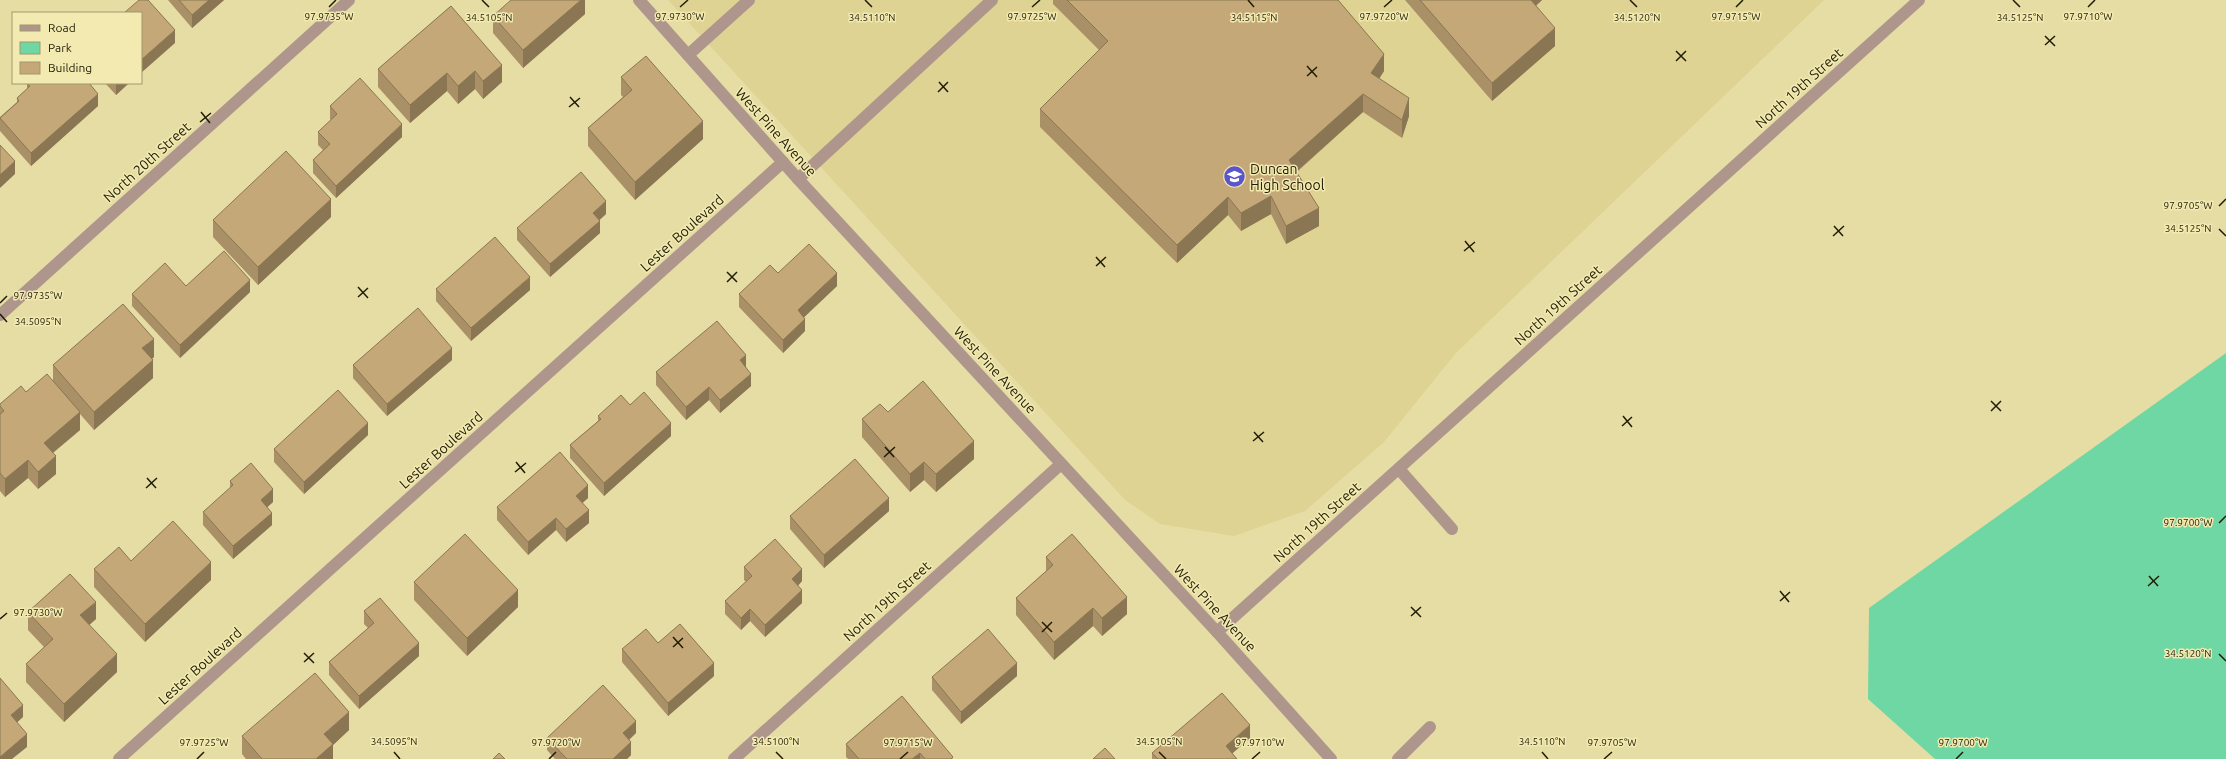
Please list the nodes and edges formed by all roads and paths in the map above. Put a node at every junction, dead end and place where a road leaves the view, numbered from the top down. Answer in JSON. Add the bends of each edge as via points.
{"nodes":[{"id":1,"x":349,"y":0,"type":"edge"},
{"id":2,"x":639,"y":0,"type":"edge"},
{"id":3,"x":749,"y":0,"type":"edge"},
{"id":4,"x":992,"y":0,"type":"edge"},
{"id":5,"x":1919,"y":0,"type":"edge"},
{"id":6,"x":688,"y":55,"type":"junction"},
{"id":7,"x":783,"y":162,"type":"junction"},
{"id":8,"x":798,"y":179,"type":"junction"},
{"id":9,"x":0,"y":315,"type":"edge"},
{"id":10,"x":1061,"y":464,"type":"junction"},
{"id":11,"x":1399,"y":469,"type":"junction"},
{"id":12,"x":1452,"y":529,"type":"dead end"},
{"id":13,"x":1217,"y":632,"type":"junction"},
{"id":14,"x":1430,"y":727,"type":"dead end"},
{"id":15,"x":119,"y":759,"type":"edge"},
{"id":16,"x":734,"y":759,"type":"edge"},
{"id":17,"x":1331,"y":759,"type":"edge"},
{"id":18,"x":1398,"y":759,"type":"edge"}],
"edges":[{"from":1,"to":9,"type":"street","name":"North 20th Street"},
{"from":2,"to":6,"type":"street","name":"West Pine Avenue"},
{"from":3,"to":6,"type":"street"},
{"from":4,"to":8,"type":"street"},
{"from":5,"to":11,"type":"street","name":"North 19th Street"},
{"from":6,"to":7,"type":"street","name":"West Pine Avenue"},
{"from":7,"to":8,"type":"street","name":"West Pine Avenue"},
{"from":7,"to":15,"type":"street","name":"Lester Boulevard"},
{"from":8,"to":10,"type":"street","name":"West Pine Avenue"},
{"from":10,"to":13,"type":"street","name":"West Pine Avenue"},
{"from":10,"to":16,"type":"street","name":"North 19th Street"},
{"from":11,"to":12,"type":"street"},
{"from":11,"to":13,"type":"street","name":"North 19th Street"},
{"from":13,"to":17,"type":"street","name":"West Pine Avenue"},
{"from":14,"to":18,"type":"street"}]}
